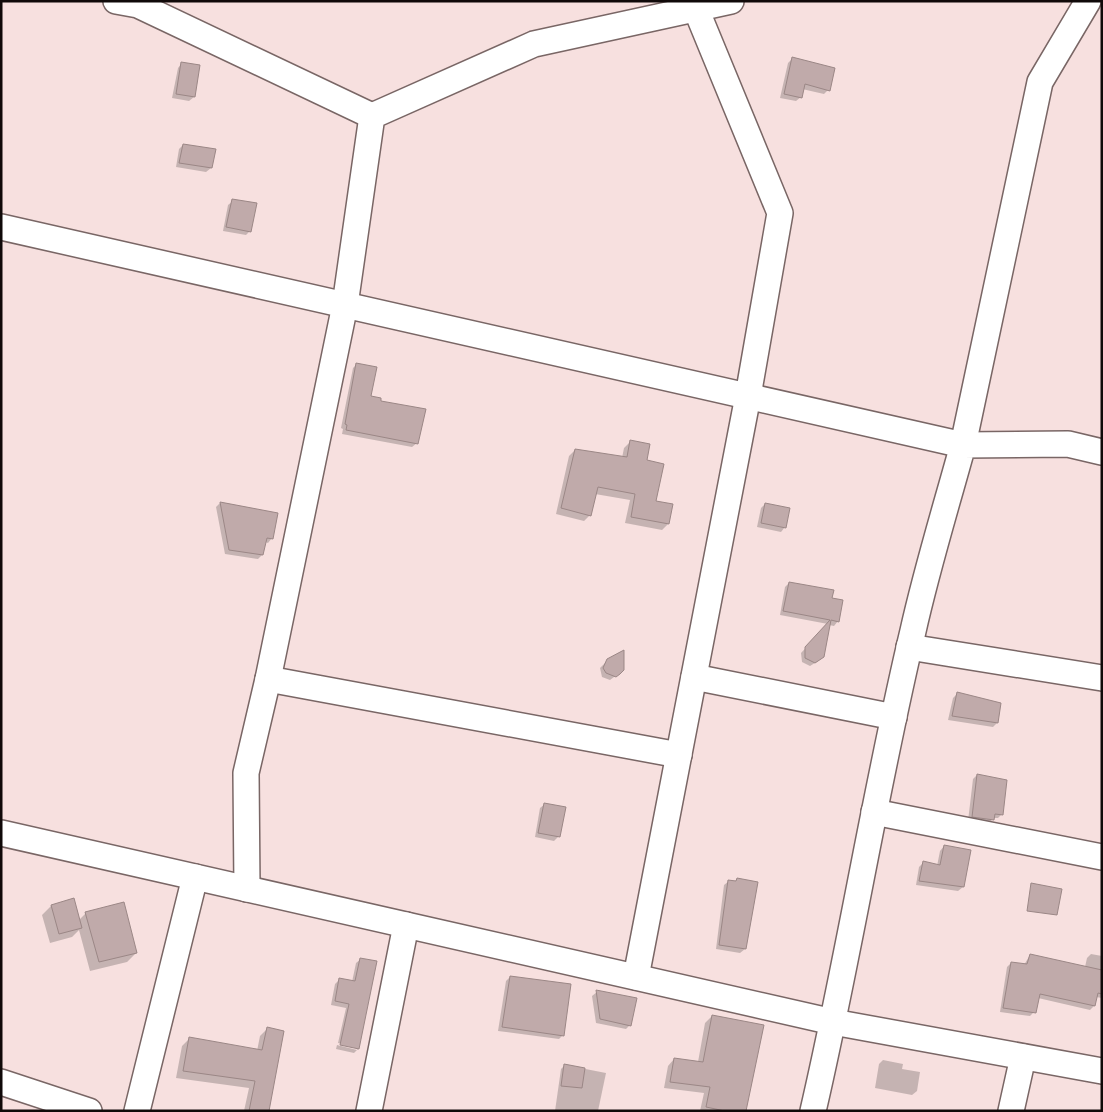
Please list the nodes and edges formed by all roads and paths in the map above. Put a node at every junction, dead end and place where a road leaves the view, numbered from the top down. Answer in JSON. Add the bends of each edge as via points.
{"nodes":[{"id":1,"x":116,"y":1,"type":"edge"},
{"id":2,"x":731,"y":1,"type":"edge"},
{"id":3,"x":1088,"y":1,"type":"edge"},
{"id":4,"x":696,"y":9,"type":"junction"},
{"id":5,"x":372,"y":116,"type":"junction"},
{"id":6,"x":1,"y":227,"type":"edge"},
{"id":7,"x":345,"y":305,"type":"junction"},
{"id":8,"x":748,"y":396,"type":"junction"},
{"id":9,"x":963,"y":445,"type":"junction"},
{"id":10,"x":1102,"y":452,"type":"edge"},
{"id":11,"x":909,"y":647,"type":"junction"},
{"id":12,"x":694,"y":676,"type":"junction"},
{"id":13,"x":1102,"y":678,"type":"edge"},
{"id":14,"x":268,"y":679,"type":"junction"},
{"id":15,"x":894,"y":717,"type":"junction"},
{"id":16,"x":679,"y":755,"type":"junction"},
{"id":17,"x":874,"y":812,"type":"junction"},
{"id":18,"x":1,"y":833,"type":"edge"},
{"id":19,"x":1102,"y":857,"type":"edge"},
{"id":20,"x":195,"y":877,"type":"junction"},
{"id":21,"x":247,"y":889,"type":"junction"},
{"id":22,"x":406,"y":925,"type":"junction"},
{"id":23,"x":636,"y":977,"type":"junction"},
{"id":24,"x":833,"y":1022,"type":"junction"},
{"id":25,"x":1023,"y":1057,"type":"junction"},
{"id":26,"x":1102,"y":1071,"type":"edge"},
{"id":27,"x":1,"y":1082,"type":"edge"},
{"id":28,"x":89,"y":1111,"type":"edge"},
{"id":29,"x":137,"y":1111,"type":"edge"},
{"id":30,"x":369,"y":1111,"type":"edge"},
{"id":31,"x":813,"y":1111,"type":"edge"},
{"id":32,"x":1011,"y":1111,"type":"edge"}],
"edges":[{"from":1,"to":5,"type":"street","via":[[138,5]]},
{"from":2,"to":4,"type":"street"},
{"from":3,"to":9,"type":"street","via":[[1040,82]]},
{"from":4,"to":5,"type":"street","via":[[534,44]]},
{"from":4,"to":8,"type":"street","via":[[780,213]]},
{"from":5,"to":7,"type":"street"},
{"from":6,"to":7,"type":"street"},
{"from":7,"to":8,"type":"street"},
{"from":7,"to":14,"type":"street"},
{"from":8,"to":9,"type":"street"},
{"from":8,"to":12,"type":"street"},
{"from":9,"to":10,"type":"street","via":[[1068,444]]},
{"from":9,"to":11,"type":"street"},
{"from":11,"to":13,"type":"street"},
{"from":11,"to":15,"type":"street"},
{"from":12,"to":15,"type":"street"},
{"from":12,"to":16,"type":"street"},
{"from":14,"to":16,"type":"street"},
{"from":14,"to":21,"type":"street","via":[[246,772]]},
{"from":15,"to":17,"type":"street"},
{"from":16,"to":23,"type":"street"},
{"from":17,"to":19,"type":"street"},
{"from":17,"to":24,"type":"street"},
{"from":18,"to":20,"type":"street"},
{"from":20,"to":21,"type":"street"},
{"from":20,"to":29,"type":"street"},
{"from":21,"to":22,"type":"street"},
{"from":22,"to":23,"type":"street"},
{"from":22,"to":30,"type":"street"},
{"from":23,"to":24,"type":"street"},
{"from":24,"to":25,"type":"street"},
{"from":24,"to":31,"type":"street"},
{"from":25,"to":26,"type":"street"},
{"from":25,"to":32,"type":"street"},
{"from":27,"to":28,"type":"street"}]}
